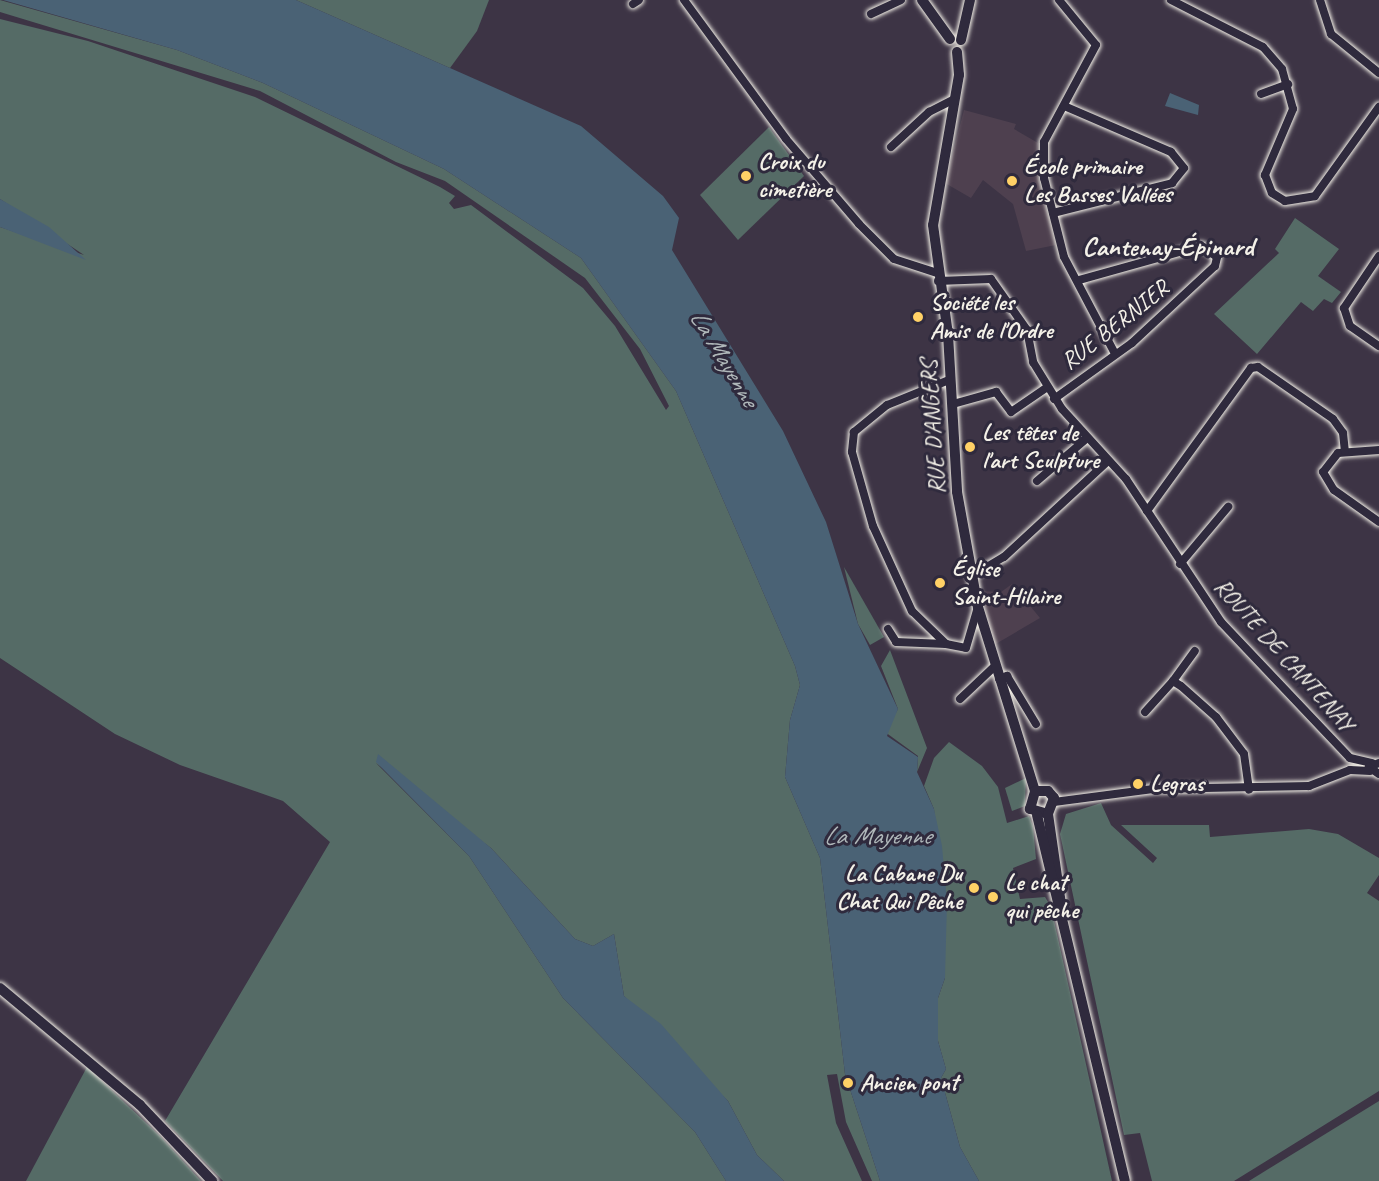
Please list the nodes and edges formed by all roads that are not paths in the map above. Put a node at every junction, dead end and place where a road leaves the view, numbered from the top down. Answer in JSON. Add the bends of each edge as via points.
{"nodes":[{"id":1,"x":684,"y":0,"type":"edge"},
{"id":2,"x":900,"y":0,"type":"edge"},
{"id":3,"x":922,"y":0,"type":"edge"},
{"id":4,"x":970,"y":0,"type":"edge"},
{"id":5,"x":1059,"y":0,"type":"edge"},
{"id":6,"x":1171,"y":0,"type":"edge"},
{"id":7,"x":1320,"y":0,"type":"edge"},
{"id":8,"x":871,"y":14,"type":"dead end"},
{"id":9,"x":955,"y":40,"type":"junction"},
{"id":10,"x":1379,"y":73,"type":"edge"},
{"id":11,"x":1288,"y":84,"type":"junction"},
{"id":12,"x":1261,"y":94,"type":"dead end"},
{"id":13,"x":955,"y":99,"type":"junction"},
{"id":14,"x":1064,"y":106,"type":"junction"},
{"id":15,"x":1379,"y":107,"type":"edge"},
{"id":16,"x":891,"y":147,"type":"dead end"},
{"id":17,"x":1053,"y":213,"type":"junction"},
{"id":18,"x":1379,"y":256,"type":"edge"},
{"id":19,"x":937,"y":277,"type":"junction"},
{"id":20,"x":1079,"y":280,"type":"junction"},
{"id":21,"x":1379,"y":346,"type":"edge"},
{"id":22,"x":1114,"y":352,"type":"junction"},
{"id":23,"x":949,"y":380,"type":"junction"},
{"id":24,"x":1046,"y":388,"type":"junction"},
{"id":25,"x":1054,"y":399,"type":"junction"},
{"id":26,"x":953,"y":404,"type":"junction"},
{"id":27,"x":1086,"y":439,"type":"junction"},
{"id":28,"x":1379,"y":450,"type":"edge"},
{"id":29,"x":1345,"y":451,"type":"junction"},
{"id":30,"x":1107,"y":462,"type":"junction"},
{"id":31,"x":1037,"y":480,"type":"dead end"},
{"id":32,"x":1228,"y":507,"type":"dead end"},
{"id":33,"x":1147,"y":511,"type":"junction"},
{"id":34,"x":1379,"y":522,"type":"edge"},
{"id":35,"x":1180,"y":564,"type":"junction"},
{"id":36,"x":972,"y":576,"type":"junction"},
{"id":37,"x":978,"y":607,"type":"junction"},
{"id":38,"x":888,"y":629,"type":"dead end"},
{"id":39,"x":946,"y":644,"type":"junction"},
{"id":40,"x":1195,"y":651,"type":"dead end"},
{"id":41,"x":994,"y":667,"type":"junction"},
{"id":42,"x":999,"y":679,"type":"junction"},
{"id":43,"x":1173,"y":681,"type":"junction"},
{"id":44,"x":960,"y":699,"type":"dead end"},
{"id":45,"x":1144,"y":712,"type":"dead end"},
{"id":46,"x":1036,"y":724,"type":"dead end"},
{"id":47,"x":1376,"y":765,"type":"edge"},
{"id":48,"x":1355,"y":767,"type":"junction"},
{"id":49,"x":1379,"y":774,"type":"edge"},
{"id":50,"x":1249,"y":790,"type":"junction"},
{"id":51,"x":1035,"y":791,"type":"junction"},
{"id":52,"x":1054,"y":802,"type":"junction"},
{"id":53,"x":1042,"y":815,"type":"junction"},
{"id":54,"x":0,"y":988,"type":"edge"},
{"id":55,"x":212,"y":1181,"type":"edge"},
{"id":56,"x":1125,"y":1181,"type":"edge"}],
"edges":[{"from":1,"to":19,"type":"street","via":[[786,139],[859,224],[894,259]]},
{"from":2,"to":8,"type":"street"},
{"from":3,"to":9,"type":"main road"},
{"from":4,"to":9,"type":"main road"},
{"from":5,"to":14,"type":"street","via":[[1096,45]]},
{"from":6,"to":11,"type":"street","via":[[1263,47]]},
{"from":7,"to":10,"type":"street","via":[[1331,34]]},
{"from":9,"to":13,"type":"main road","name":"RUE D'ANGERS","via":[[948,49],[957,52]]},
{"from":11,"to":12,"type":"street"},
{"from":11,"to":15,"type":"street","via":[[1292,118],[1264,175],[1272,193],[1285,201],[1315,196]]},
{"from":13,"to":16,"type":"street","via":[[929,112]]},
{"from":13,"to":19,"type":"main road","name":"RUE D'ANGERS","via":[[935,202]]},
{"from":14,"to":17,"type":"street","via":[[1041,159]]},
{"from":14,"to":17,"type":"street","via":[[1171,152],[1184,168],[1172,183]]},
{"from":17,"to":20,"type":"street","via":[[1064,257]]},
{"from":18,"to":21,"type":"street","via":[[1344,308],[1350,326]]},
{"from":19,"to":23,"type":"main road","name":"RUE D'ANGERS"},
{"from":19,"to":24,"type":"street","name":"ROUTE DE CANTENAY","via":[[991,279],[1027,330],[1033,362]]},
{"from":20,"to":22,"type":"street"},
{"from":20,"to":22,"type":"street","name":"RUE BERNIER","via":[[1202,246],[1215,253],[1215,266],[1132,343]]},
{"from":22,"to":25,"type":"street","name":"RUE BERNIER"},
{"from":23,"to":26,"type":"main road","name":"RUE D'ANGERS"},
{"from":23,"to":39,"type":"street","via":[[887,405],[854,432],[851,442],[873,526],[895,585],[912,611]]},
{"from":24,"to":25,"type":"street","name":"ROUTE DE CANTENAY"},
{"from":24,"to":26,"type":"street","via":[[1011,412],[996,392]]},
{"from":25,"to":27,"type":"street","name":"ROUTE DE CANTENAY"},
{"from":26,"to":36,"type":"main road","name":"RUE D'ANGERS","via":[[957,492]]},
{"from":27,"to":30,"type":"street","name":"ROUTE DE CANTENAY"},
{"from":27,"to":31,"type":"street"},
{"from":28,"to":29,"type":"street"},
{"from":29,"to":33,"type":"street","via":[[1343,433],[1333,419],[1258,367],[1251,368]]},
{"from":29,"to":34,"type":"street","via":[[1325,464],[1323,477]]},
{"from":30,"to":33,"type":"street","name":"ROUTE DE CANTENAY"},
{"from":30,"to":36,"type":"street","via":[[1004,557]]},
{"from":32,"to":35,"type":"street"},
{"from":33,"to":35,"type":"street","name":"ROUTE DE CANTENAY"},
{"from":35,"to":48,"type":"street","name":"ROUTE DE CANTENAY","via":[[1221,622]]},
{"from":36,"to":37,"type":"main road","name":"RUE D'ANGERS"},
{"from":37,"to":39,"type":"street","via":[[972,614],[971,643],[966,648]]},
{"from":37,"to":41,"type":"main road","name":"RUE D'ANGERS"},
{"from":38,"to":39,"type":"street","via":[[896,642]]},
{"from":40,"to":43,"type":"street"},
{"from":41,"to":42,"type":"main road","name":"RUE D'ANGERS"},
{"from":41,"to":44,"type":"street"},
{"from":42,"to":46,"type":"street","via":[[1007,676]]},
{"from":42,"to":51,"type":"main road","name":"RUE D'ANGERS"},
{"from":43,"to":45,"type":"street"},
{"from":43,"to":50,"type":"street","via":[[1216,717],[1244,754]]},
{"from":47,"to":48,"type":"street"},
{"from":47,"to":49,"type":"street"},
{"from":48,"to":50,"type":"street","via":[[1309,786]]},
{"from":50,"to":52,"type":"street","via":[[1153,789]]},
{"from":51,"to":52,"type":"main road","via":[[1048,791]]},
{"from":51,"to":53,"type":"main road","name":"RUE D'ANGERS","via":[[1028,805]]},
{"from":52,"to":53,"type":"main road"},
{"from":53,"to":56,"type":"main road","via":[[1070,958]]},
{"from":54,"to":55,"type":"main road","via":[[140,1104]]}]}
